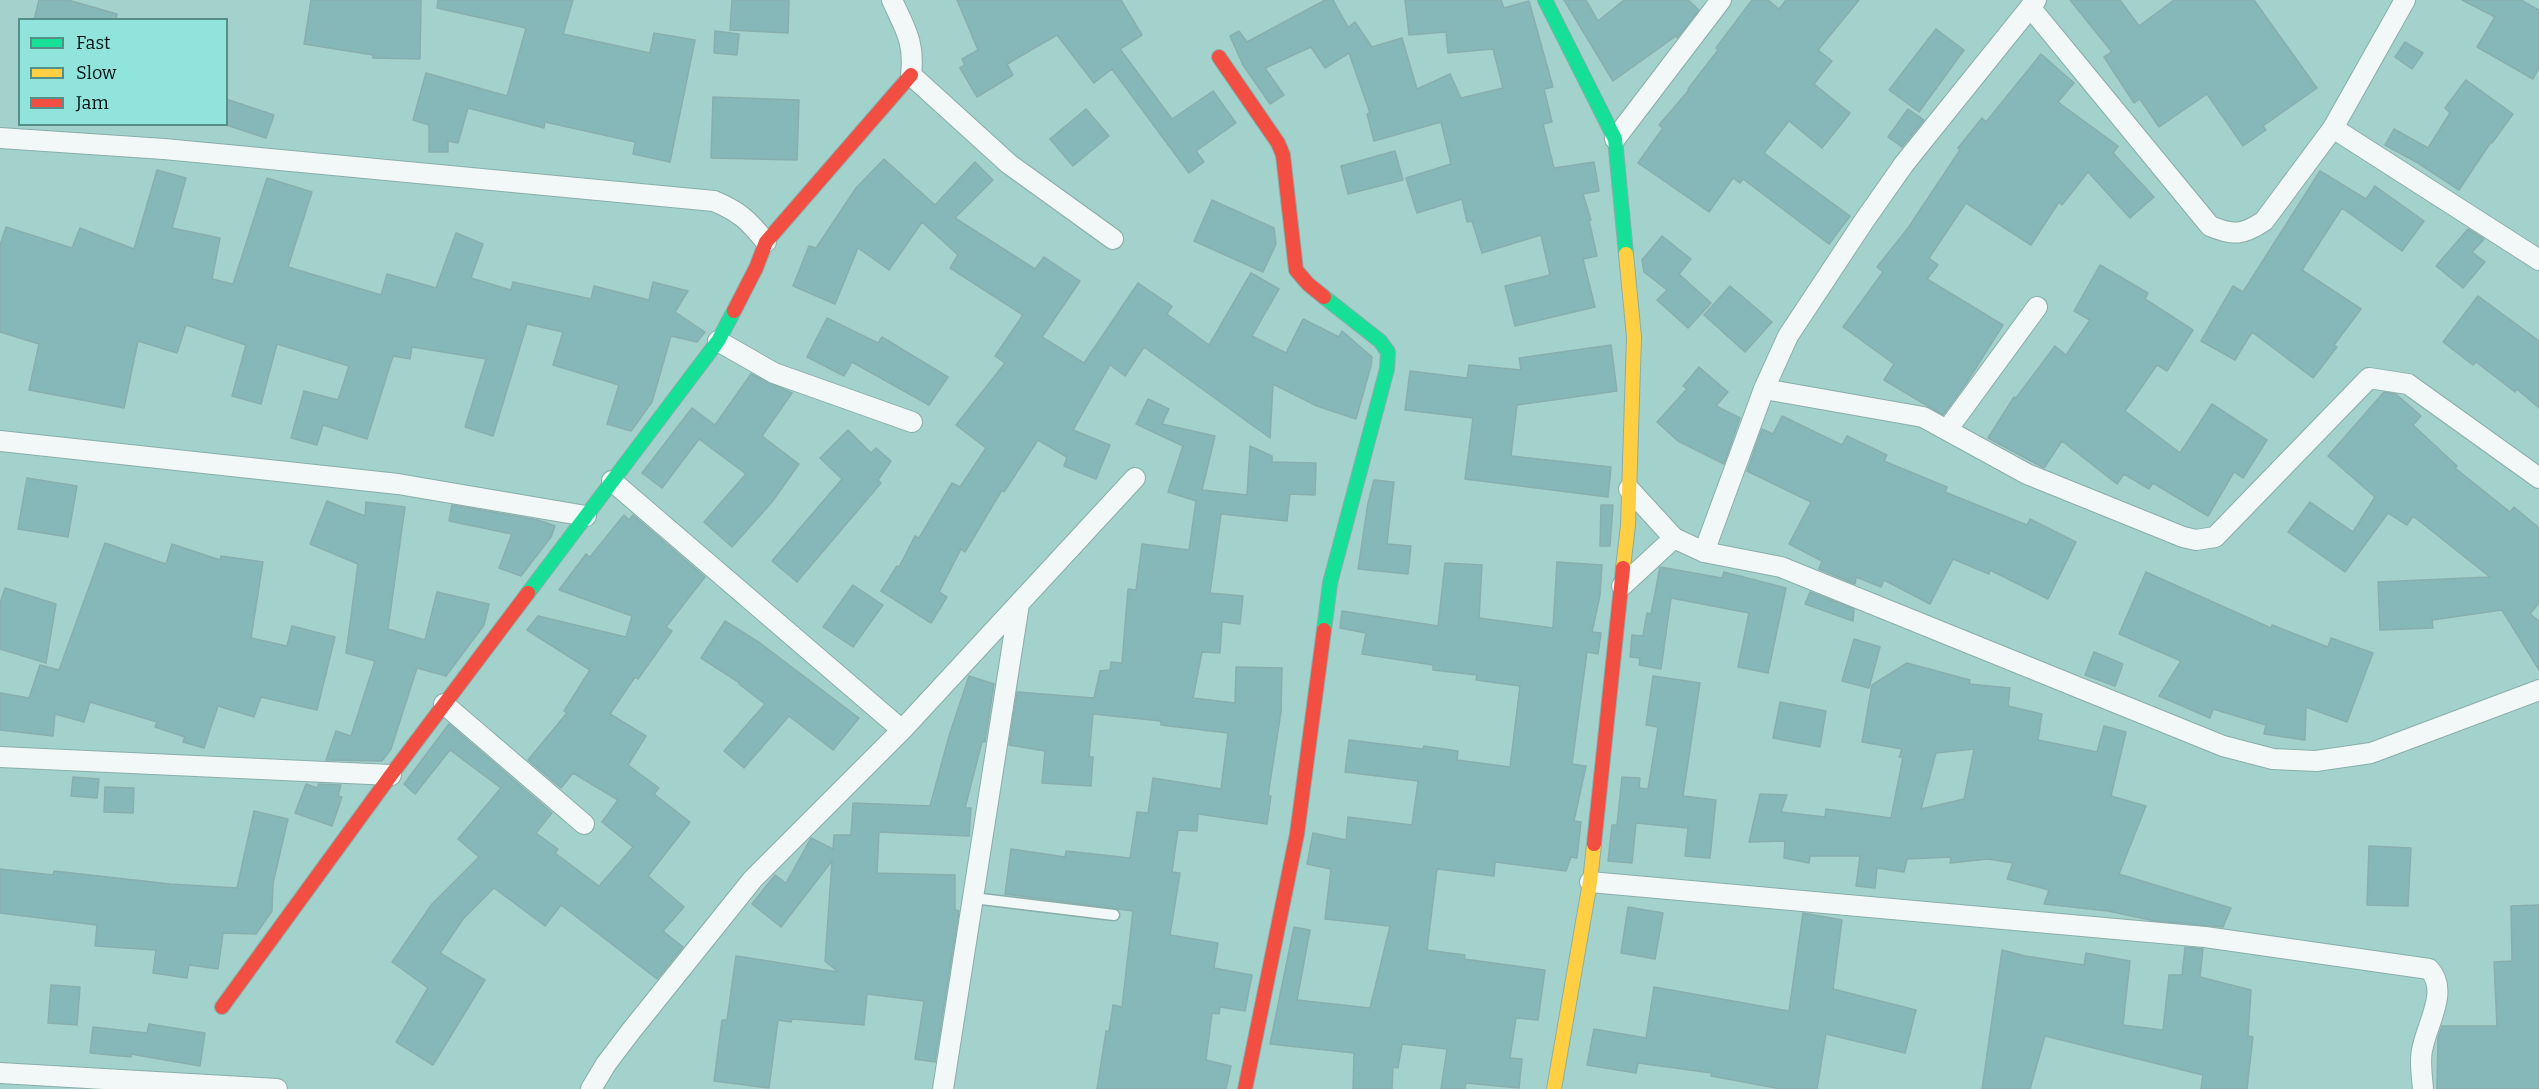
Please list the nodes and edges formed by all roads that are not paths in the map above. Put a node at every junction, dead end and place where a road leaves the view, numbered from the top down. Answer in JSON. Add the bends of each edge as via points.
{"nodes":[{"id":1,"x":892,"y":0,"type":"edge"},
{"id":2,"x":1545,"y":0,"type":"edge"},
{"id":3,"x":1721,"y":0,"type":"edge"},
{"id":4,"x":2405,"y":0,"type":"edge"},
{"id":5,"x":2033,"y":4,"type":"edge"},
{"id":6,"x":1219,"y":57,"type":"dead end"},
{"id":7,"x":911,"y":75,"type":"junction"},
{"id":8,"x":2333,"y":128,"type":"junction"},
{"id":9,"x":0,"y":138,"type":"edge"},
{"id":10,"x":1615,"y":139,"type":"junction"},
{"id":11,"x":1113,"y":239,"type":"dead end"},
{"id":12,"x":766,"y":242,"type":"junction"},
{"id":13,"x":2539,"y":260,"type":"edge"},
{"id":14,"x":2037,"y":307,"type":"dead end"},
{"id":15,"x":718,"y":341,"type":"junction"},
{"id":16,"x":1764,"y":389,"type":"junction"},
{"id":17,"x":912,"y":422,"type":"dead end"},
{"id":18,"x":1947,"y":430,"type":"junction"},
{"id":19,"x":0,"y":441,"type":"edge"},
{"id":20,"x":1135,"y":478,"type":"dead end"},
{"id":21,"x":2539,"y":478,"type":"edge"},
{"id":22,"x":612,"y":481,"type":"junction"},
{"id":23,"x":1629,"y":489,"type":"junction"},
{"id":24,"x":586,"y":516,"type":"junction"},
{"id":25,"x":1674,"y":538,"type":"junction"},
{"id":26,"x":1704,"y":552,"type":"junction"},
{"id":27,"x":1622,"y":586,"type":"junction"},
{"id":28,"x":1019,"y":604,"type":"junction"},
{"id":29,"x":2539,"y":690,"type":"edge"},
{"id":30,"x":444,"y":704,"type":"junction"},
{"id":31,"x":902,"y":730,"type":"junction"},
{"id":32,"x":0,"y":757,"type":"edge"},
{"id":33,"x":391,"y":774,"type":"junction"},
{"id":34,"x":584,"y":824,"type":"dead end"},
{"id":35,"x":1590,"y":882,"type":"junction"},
{"id":36,"x":973,"y":898,"type":"junction"},
{"id":37,"x":1114,"y":915,"type":"dead end"},
{"id":38,"x":222,"y":1007,"type":"dead end"},
{"id":39,"x":0,"y":1073,"type":"edge"},
{"id":40,"x":103,"y":1084,"type":"edge"},
{"id":41,"x":277,"y":1089,"type":"edge"},
{"id":42,"x":591,"y":1089,"type":"edge"},
{"id":43,"x":943,"y":1089,"type":"edge"},
{"id":44,"x":1245,"y":1089,"type":"edge"},
{"id":45,"x":1554,"y":1089,"type":"edge"},
{"id":46,"x":2423,"y":1089,"type":"edge"}],
"edges":[{"from":1,"to":7,"type":"street","via":[[914,55]]},
{"from":2,"to":10,"type":"street"},
{"from":3,"to":10,"type":"street"},
{"from":4,"to":8,"type":"street"},
{"from":5,"to":8,"type":"street","via":[[2210,226],[2229,234],[2248,231],[2264,221]]},
{"from":5,"to":16,"type":"street","via":[[1864,221],[1788,336]]},
{"from":6,"to":44,"type":"street","via":[[1283,155],[1296,270],[1388,352],[1387,369],[1330,583],[1297,834]]},
{"from":7,"to":11,"type":"street","via":[[1009,164]]},
{"from":7,"to":12,"type":"street"},
{"from":8,"to":13,"type":"street"},
{"from":9,"to":12,"type":"street","via":[[714,201],[736,210]]},
{"from":10,"to":23,"type":"street","via":[[1634,337]]},
{"from":12,"to":15,"type":"street"},
{"from":14,"to":18,"type":"street"},
{"from":15,"to":17,"type":"street","via":[[774,373]]},
{"from":15,"to":22,"type":"street"},
{"from":16,"to":18,"type":"street","via":[[1903,411]]},
{"from":16,"to":26,"type":"street"},
{"from":18,"to":21,"type":"street","via":[[2027,474],[2196,540],[2215,537],[2369,378],[2408,384]]},
{"from":19,"to":24,"type":"street","via":[[399,484]]},
{"from":20,"to":28,"type":"street"},
{"from":22,"to":24,"type":"street"},
{"from":22,"to":31,"type":"street"},
{"from":23,"to":25,"type":"street"},
{"from":23,"to":27,"type":"street"},
{"from":24,"to":30,"type":"street"},
{"from":25,"to":26,"type":"street"},
{"from":25,"to":27,"type":"street"},
{"from":26,"to":29,"type":"street","via":[[1781,567],[2223,746],[2273,759],[2316,761],[2371,753]]},
{"from":27,"to":35,"type":"street"},
{"from":28,"to":31,"type":"street"},
{"from":28,"to":36,"type":"street"},
{"from":30,"to":33,"type":"street"},
{"from":30,"to":34,"type":"street"},
{"from":31,"to":42,"type":"street","via":[[753,879],[631,1031]]},
{"from":32,"to":33,"type":"street"},
{"from":33,"to":38,"type":"street"},
{"from":35,"to":45,"type":"street"},
{"from":35,"to":46,"type":"street","via":[[2205,937],[2429,969],[2435,975],[2438,995],[2422,1048]]},
{"from":36,"to":37,"type":"lane"},
{"from":36,"to":43,"type":"street"},
{"from":39,"to":40,"type":"street"},
{"from":40,"to":41,"type":"street"}]}
